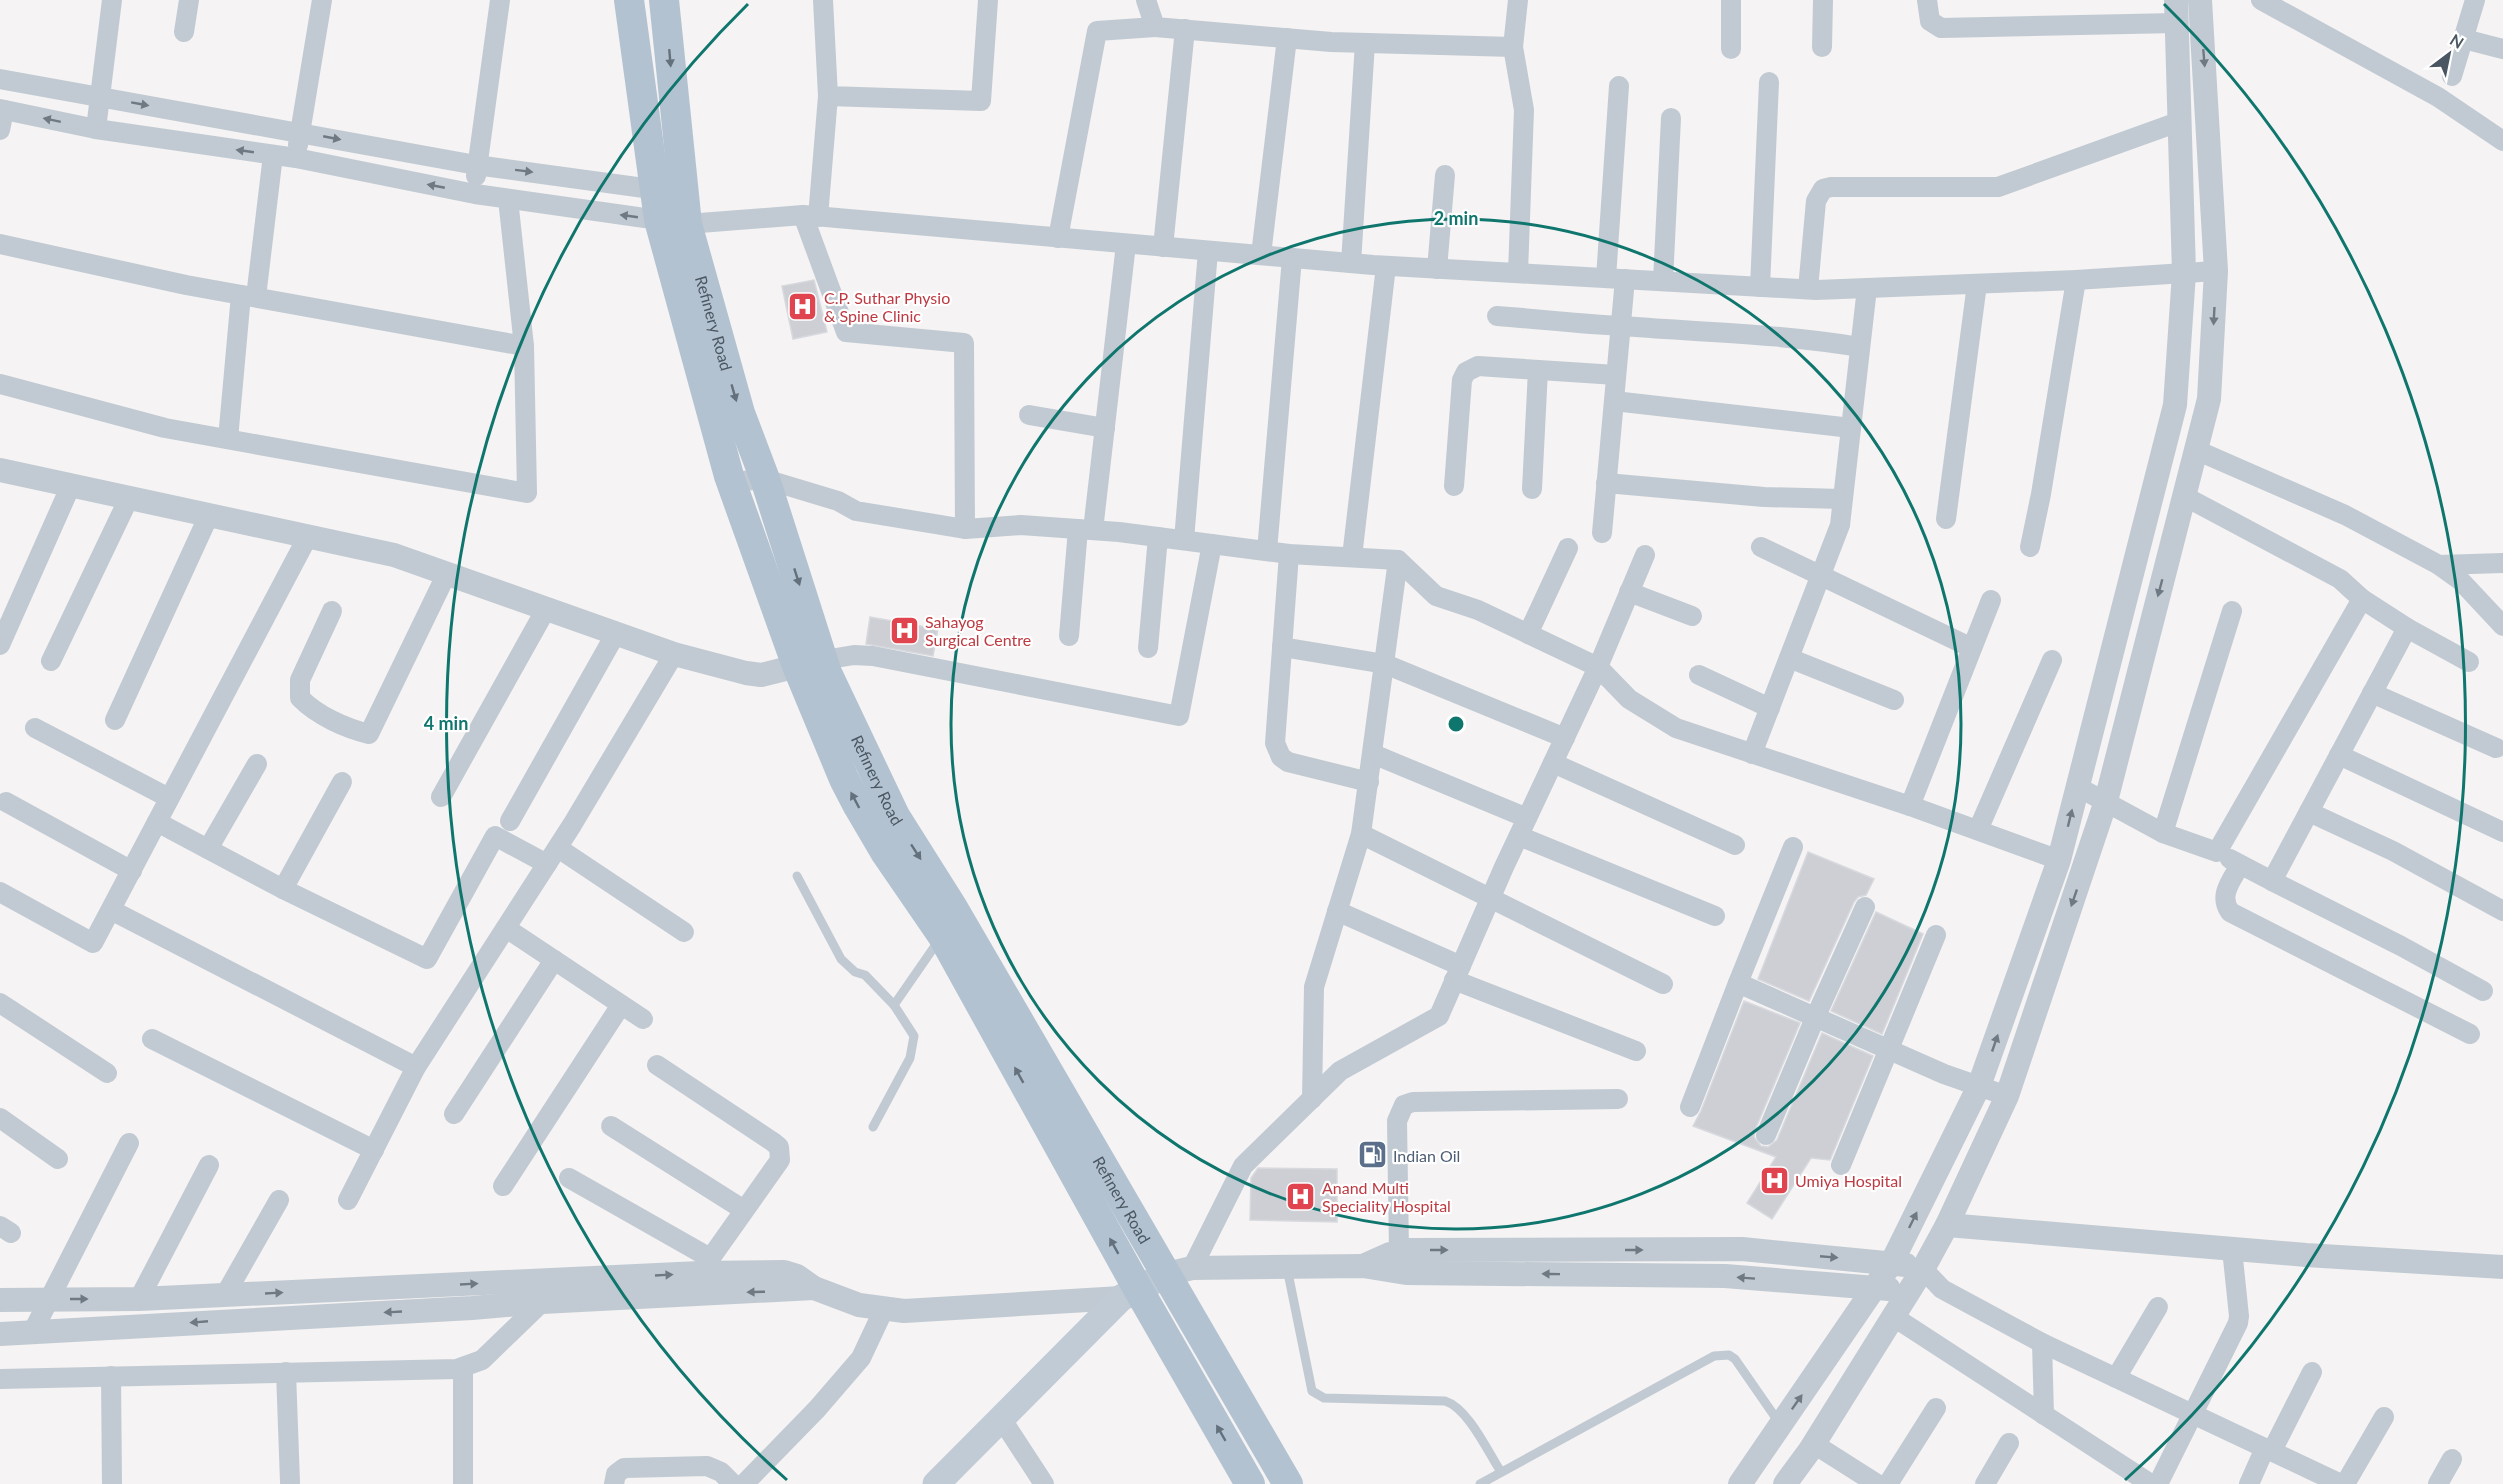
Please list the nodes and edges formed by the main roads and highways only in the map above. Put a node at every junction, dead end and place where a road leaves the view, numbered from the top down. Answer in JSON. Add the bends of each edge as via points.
{"nodes":[{"id":1,"x":629,"y":0,"type":"edge"},
{"id":2,"x":664,"y":0,"type":"edge"},
{"id":3,"x":673,"y":222,"type":"junction"},
{"id":4,"x":810,"y":663,"type":"junction"},
{"id":5,"x":1179,"y":1271,"type":"junction"},
{"id":6,"x":1129,"y":1294,"type":"junction"},
{"id":7,"x":936,"y":1484,"type":"edge"},
{"id":8,"x":1250,"y":1484,"type":"edge"},
{"id":9,"x":1288,"y":1484,"type":"edge"}],
"edges":[{"from":1,"to":3,"type":"main road","name":"Refinery Road","via":[[653,189]]},
{"from":2,"to":3,"type":"main road","name":"Refinery Road","one_way":true,"via":[[682,193]]},
{"from":3,"to":4,"type":"main road","name":"Refinery Road","one_way":true,"via":[[765,479]]},
{"from":3,"to":4,"type":"main road","name":"Refinery Road","via":[[731,482]]},
{"from":4,"to":5,"type":"main road","name":"Refinery Road","one_way":true,"via":[[837,695],[895,816]]},
{"from":6,"to":4,"type":"main road","name":"Refinery Road","one_way":true,"via":[[942,935],[885,852],[844,779]]},
{"from":5,"to":6,"type":"main road"},
{"from":5,"to":9,"type":"main road","name":"Refinery Road"},
{"from":6,"to":7,"type":"main road"},
{"from":8,"to":6,"type":"main road","name":"Refinery Road","one_way":true}]}
